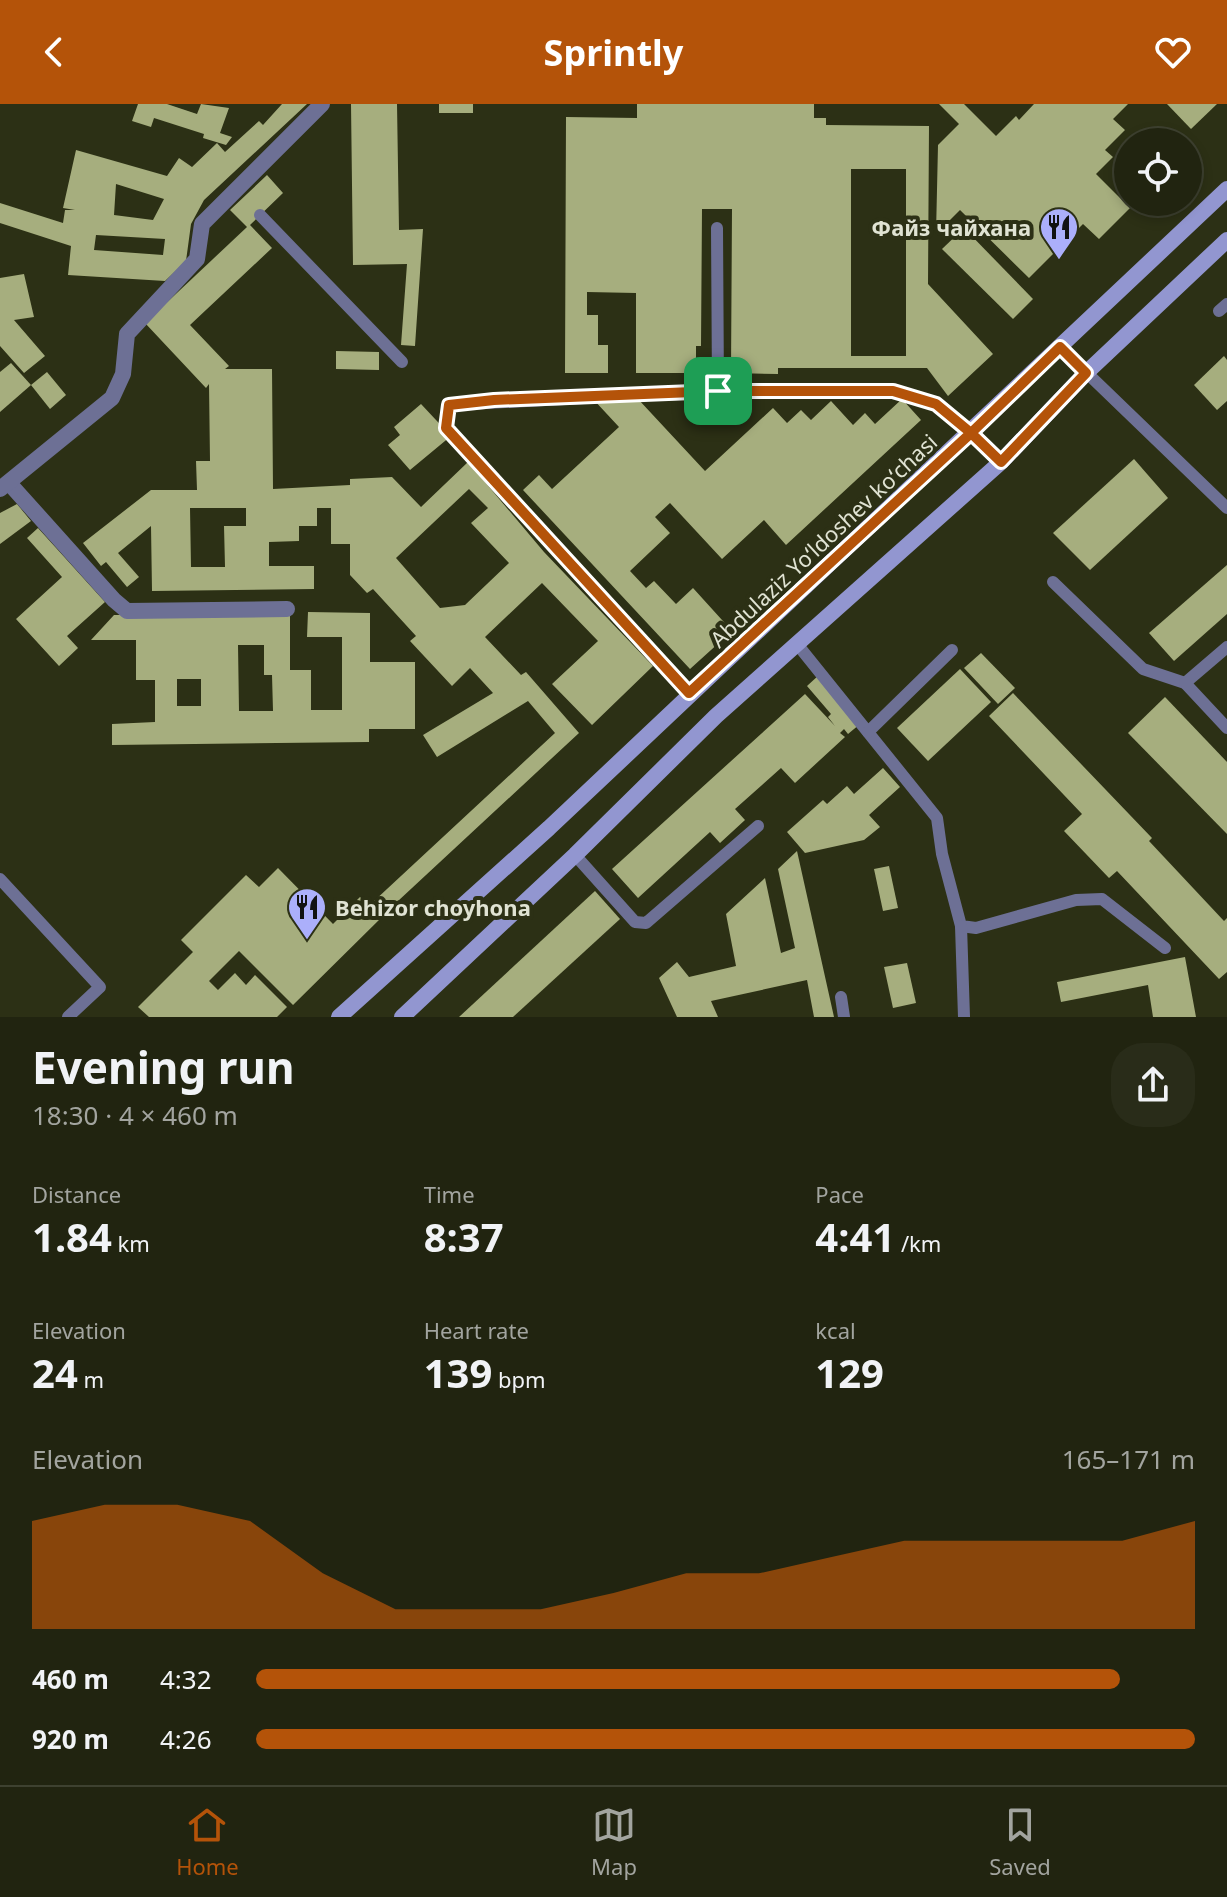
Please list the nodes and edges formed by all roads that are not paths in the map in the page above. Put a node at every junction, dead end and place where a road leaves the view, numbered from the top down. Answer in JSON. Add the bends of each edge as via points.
{"nodes":[{"id":1,"x":322,"y":104,"type":"edge"},
{"id":2,"x":1227,"y":189,"type":"edge"},
{"id":3,"x":260,"y":215,"type":"dead end"},
{"id":4,"x":717,"y":228,"type":"dead end"},
{"id":5,"x":1227,"y":240,"type":"edge"},
{"id":6,"x":1060,"y":347,"type":"junction"},
{"id":7,"x":402,"y":362,"type":"dead end"},
{"id":8,"x":1086,"y":373,"type":"junction"},
{"id":9,"x":718,"y":391,"type":"junction"},
{"id":10,"x":971,"y":433,"type":"junction"},
{"id":11,"x":1001,"y":462,"type":"junction"},
{"id":12,"x":4,"y":486,"type":"edge"},
{"id":13,"x":1227,"y":508,"type":"edge"},
{"id":14,"x":1053,"y":582,"type":"dead end"},
{"id":15,"x":287,"y":609,"type":"dead end"},
{"id":16,"x":797,"y":644,"type":"junction"},
{"id":17,"x":1227,"y":647,"type":"edge"},
{"id":18,"x":952,"y":650,"type":"dead end"},
{"id":19,"x":1185,"y":683,"type":"junction"},
{"id":20,"x":689,"y":693,"type":"junction"},
{"id":21,"x":1227,"y":728,"type":"edge"},
{"id":22,"x":868,"y":732,"type":"junction"},
{"id":23,"x":758,"y":826,"type":"dead end"},
{"id":24,"x":575,"y":855,"type":"junction"},
{"id":25,"x":0,"y":879,"type":"edge"},
{"id":26,"x":961,"y":926,"type":"junction"},
{"id":27,"x":1165,"y":948,"type":"dead end"},
{"id":28,"x":841,"y":997,"type":"dead end"},
{"id":29,"x":68,"y":1017,"type":"edge"},
{"id":30,"x":339,"y":1017,"type":"edge"},
{"id":31,"x":402,"y":1017,"type":"edge"},
{"id":32,"x":844,"y":1017,"type":"edge"},
{"id":33,"x":964,"y":1017,"type":"edge"}],
"edges":[{"from":1,"to":12,"type":"street","via":[[239,193],[202,224],[197,259],[127,334],[123,374],[112,398]]},
{"from":2,"to":6,"type":"main road","name":"Abdulaziz Yoʻldoshev koʻchasi"},
{"from":3,"to":7,"type":"lane"},
{"from":4,"to":9,"type":"lane"},
{"from":5,"to":8,"type":"main road"},
{"from":6,"to":8,"type":"lane"},
{"from":6,"to":10,"type":"main road","name":"Abdulaziz Yoʻldoshev koʻchasi"},
{"from":8,"to":11,"type":"main road"},
{"from":8,"to":13,"type":"lane"},
{"from":9,"to":10,"type":"lane","via":[[893,391],[936,404]]},
{"from":9,"to":20,"type":"lane","via":[[449,405],[446,428]]},
{"from":10,"to":11,"type":"lane"},
{"from":10,"to":20,"type":"main road","name":"Abdulaziz Yoʻldoshev koʻchasi"},
{"from":11,"to":16,"type":"main road"},
{"from":12,"to":15,"type":"street","via":[[127,611]]},
{"from":14,"to":19,"type":"lane","via":[[1143,669]]},
{"from":16,"to":22,"type":"lane"},
{"from":16,"to":24,"type":"main road"},
{"from":17,"to":19,"type":"lane"},
{"from":18,"to":22,"type":"lane"},
{"from":19,"to":21,"type":"lane"},
{"from":20,"to":30,"type":"main road","name":"Abdulaziz Yoʻldoshev koʻchasi"},
{"from":22,"to":26,"type":"lane","via":[[937,818]]},
{"from":23,"to":24,"type":"lane","via":[[646,923],[635,922]]},
{"from":24,"to":31,"type":"main road"},
{"from":25,"to":29,"type":"lane","via":[[100,987]]},
{"from":26,"to":27,"type":"lane","via":[[976,928],[1076,900],[1102,899]]},
{"from":26,"to":33,"type":"lane"},
{"from":28,"to":32,"type":"lane"}]}
